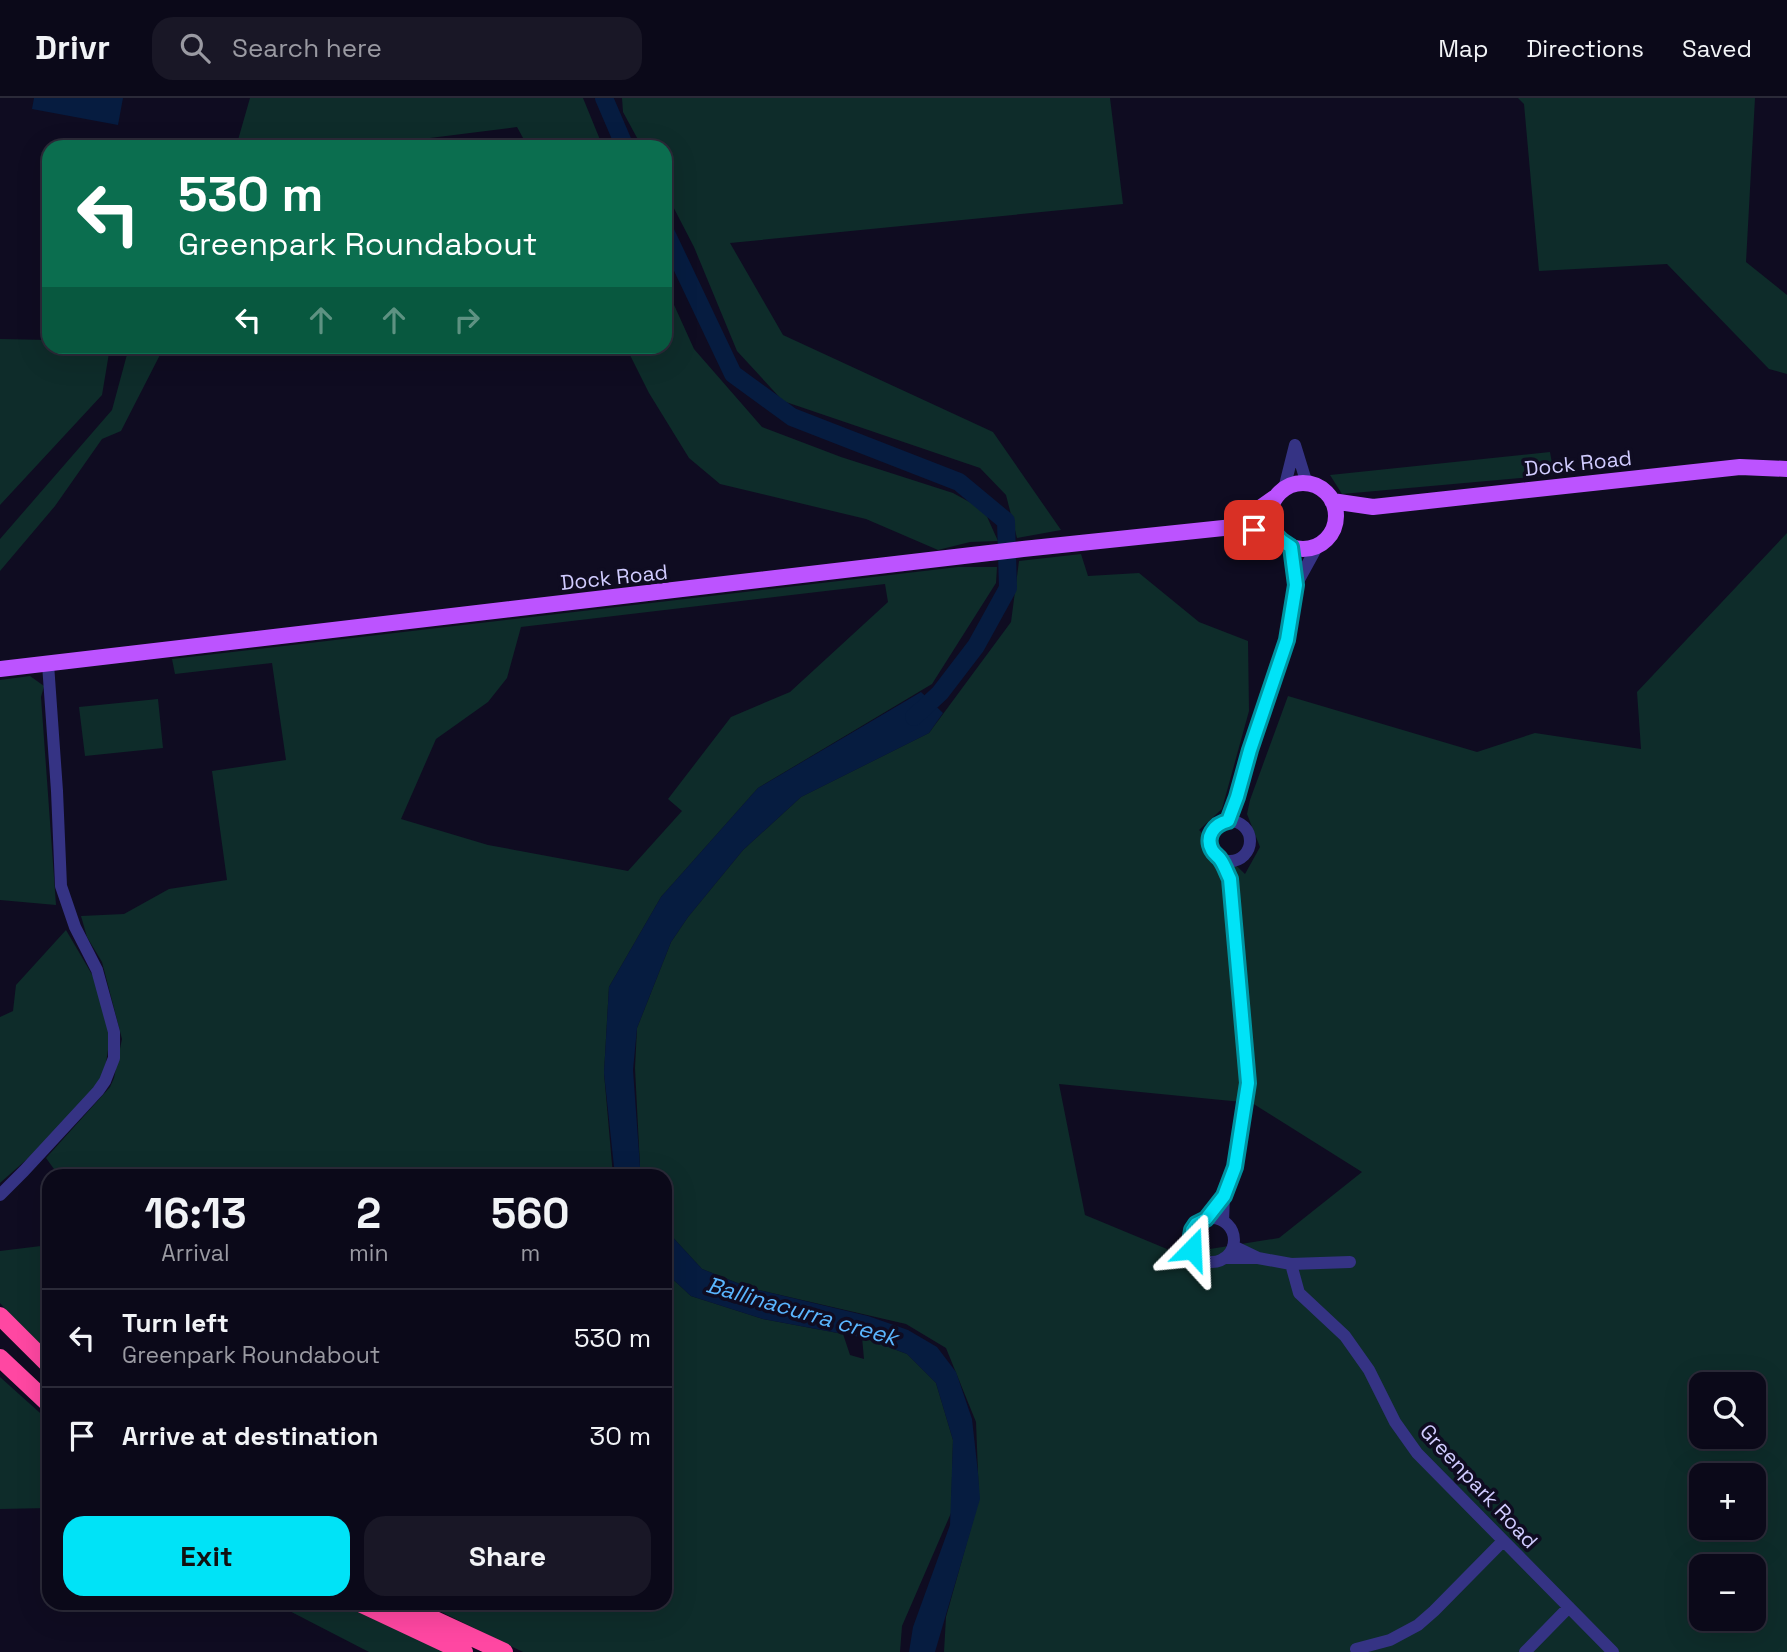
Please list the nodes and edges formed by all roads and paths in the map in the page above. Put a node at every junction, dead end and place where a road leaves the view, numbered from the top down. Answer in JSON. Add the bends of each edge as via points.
{"nodes":[{"id":1,"x":1787,"y":469,"type":"edge"},
{"id":2,"x":1307,"y":484,"type":"junction"},
{"id":3,"x":1279,"y":494,"type":"junction"},
{"id":4,"x":1332,"y":500,"type":"junction"},
{"id":5,"x":1373,"y":507,"type":"junction"},
{"id":6,"x":1335,"y":523,"type":"junction"},
{"id":7,"x":1233,"y":527,"type":"junction"},
{"id":8,"x":1274,"y":533,"type":"junction"},
{"id":9,"x":1318,"y":545,"type":"junction"},
{"id":10,"x":1291,"y":547,"type":"junction"},
{"id":11,"x":1296,"y":585,"type":"junction"},
{"id":12,"x":48,"y":664,"type":"junction"},
{"id":13,"x":0,"y":669,"type":"edge"},
{"id":14,"x":1237,"y":797,"type":"junction"},
{"id":15,"x":1228,"y":821,"type":"junction"},
{"id":16,"x":1242,"y":824,"type":"junction"},
{"id":17,"x":1244,"y":856,"type":"junction"},
{"id":18,"x":1220,"y":859,"type":"junction"},
{"id":19,"x":1230,"y":879,"type":"junction"},
{"id":20,"x":0,"y":1195,"type":"edge"},
{"id":21,"x":1224,"y":1196,"type":"junction"},
{"id":22,"x":1206,"y":1219,"type":"junction"},
{"id":23,"x":1223,"y":1221,"type":"junction"},
{"id":24,"x":1233,"y":1246,"type":"junction"},
{"id":25,"x":1224,"y":1258,"type":"junction"},
{"id":26,"x":1258,"y":1258,"type":"junction"},
{"id":27,"x":1350,"y":1262,"type":"dead end"},
{"id":28,"x":1291,"y":1265,"type":"junction"},
{"id":29,"x":0,"y":1316,"type":"edge"},
{"id":30,"x":0,"y":1332,"type":"edge"},
{"id":31,"x":0,"y":1358,"type":"edge"},
{"id":32,"x":42,"y":1358,"type":"edge"},
{"id":33,"x":0,"y":1371,"type":"edge"},
{"id":34,"x":42,"y":1371,"type":"edge"},
{"id":35,"x":42,"y":1397,"type":"edge"},
{"id":36,"x":42,"y":1411,"type":"edge"},
{"id":37,"x":1503,"y":1541,"type":"junction"},
{"id":38,"x":1569,"y":1607,"type":"junction"},
{"id":39,"x":375,"y":1610,"type":"edge"},
{"id":40,"x":413,"y":1610,"type":"edge"},
{"id":41,"x":1356,"y":1649,"type":"dead end"},
{"id":42,"x":464,"y":1652,"type":"edge"},
{"id":43,"x":504,"y":1652,"type":"edge"},
{"id":44,"x":1525,"y":1652,"type":"edge"},
{"id":45,"x":1613,"y":1652,"type":"edge"}],
"edges":[{"from":1,"to":5,"type":"main road","name":"Dock Road","via":[[1740,467]]},
{"from":2,"to":3,"type":"main road","via":[[1294,484]]},
{"from":2,"to":3,"type":"street","via":[[1295,445]]},
{"from":2,"to":4,"type":"main road"},
{"from":3,"to":7,"type":"main road","name":"Dock Road"},
{"from":3,"to":8,"type":"main road","via":[[1270,507]]},
{"from":4,"to":5,"type":"main road","name":"Dock Road"},
{"from":4,"to":6,"type":"main road"},
{"from":5,"to":6,"type":"main road","name":"Dock Road"},
{"from":6,"to":9,"type":"main road"},
{"from":7,"to":8,"type":"main road","name":"Dock Road"},
{"from":7,"to":12,"type":"main road","name":"Dock Road"},
{"from":8,"to":10,"type":"main road"},
{"from":9,"to":10,"type":"main road"},
{"from":9,"to":11,"type":"street"},
{"from":10,"to":11,"type":"street"},
{"from":11,"to":14,"type":"street","via":[[1287,640]]},
{"from":12,"to":13,"type":"main road","name":"Dock Road"},
{"from":12,"to":20,"type":"street","via":[[61,886],[106,998],[114,1058],[98,1091]]},
{"from":14,"to":15,"type":"street"},
{"from":14,"to":16,"type":"street"},
{"from":15,"to":16,"type":"street"},
{"from":15,"to":18,"type":"street","via":[[1217,825],[1210,838]]},
{"from":16,"to":17,"type":"street","via":[[1251,838]]},
{"from":17,"to":18,"type":"street"},
{"from":17,"to":19,"type":"street"},
{"from":18,"to":19,"type":"street"},
{"from":19,"to":21,"type":"street","via":[[1248,1083],[1235,1167]]},
{"from":21,"to":22,"type":"street"},
{"from":21,"to":23,"type":"street"},
{"from":22,"to":23,"type":"street"},
{"from":22,"to":25,"type":"street","via":[[1192,1230],[1192,1249],[1206,1261]]},
{"from":23,"to":24,"type":"street","via":[[1232,1232]]},
{"from":24,"to":25,"type":"street"},
{"from":24,"to":26,"type":"street"},
{"from":25,"to":26,"type":"street"},
{"from":26,"to":28,"type":"street"},
{"from":27,"to":28,"type":"street"},
{"from":28,"to":37,"type":"street","name":"Greenpark Road","via":[[1299,1293],[1354,1347],[1408,1442]]},
{"from":29,"to":32,"type":"highway"},
{"from":30,"to":34,"type":"highway"},
{"from":31,"to":35,"type":"highway"},
{"from":33,"to":36,"type":"highway"},
{"from":37,"to":38,"type":"street","name":"Greenpark Road"},
{"from":37,"to":41,"type":"street","via":[[1418,1625],[1390,1640]]},
{"from":38,"to":44,"type":"street"},
{"from":38,"to":45,"type":"street","name":"Greenpark Road"},
{"from":39,"to":42,"type":"highway"},
{"from":40,"to":43,"type":"highway"}]}
